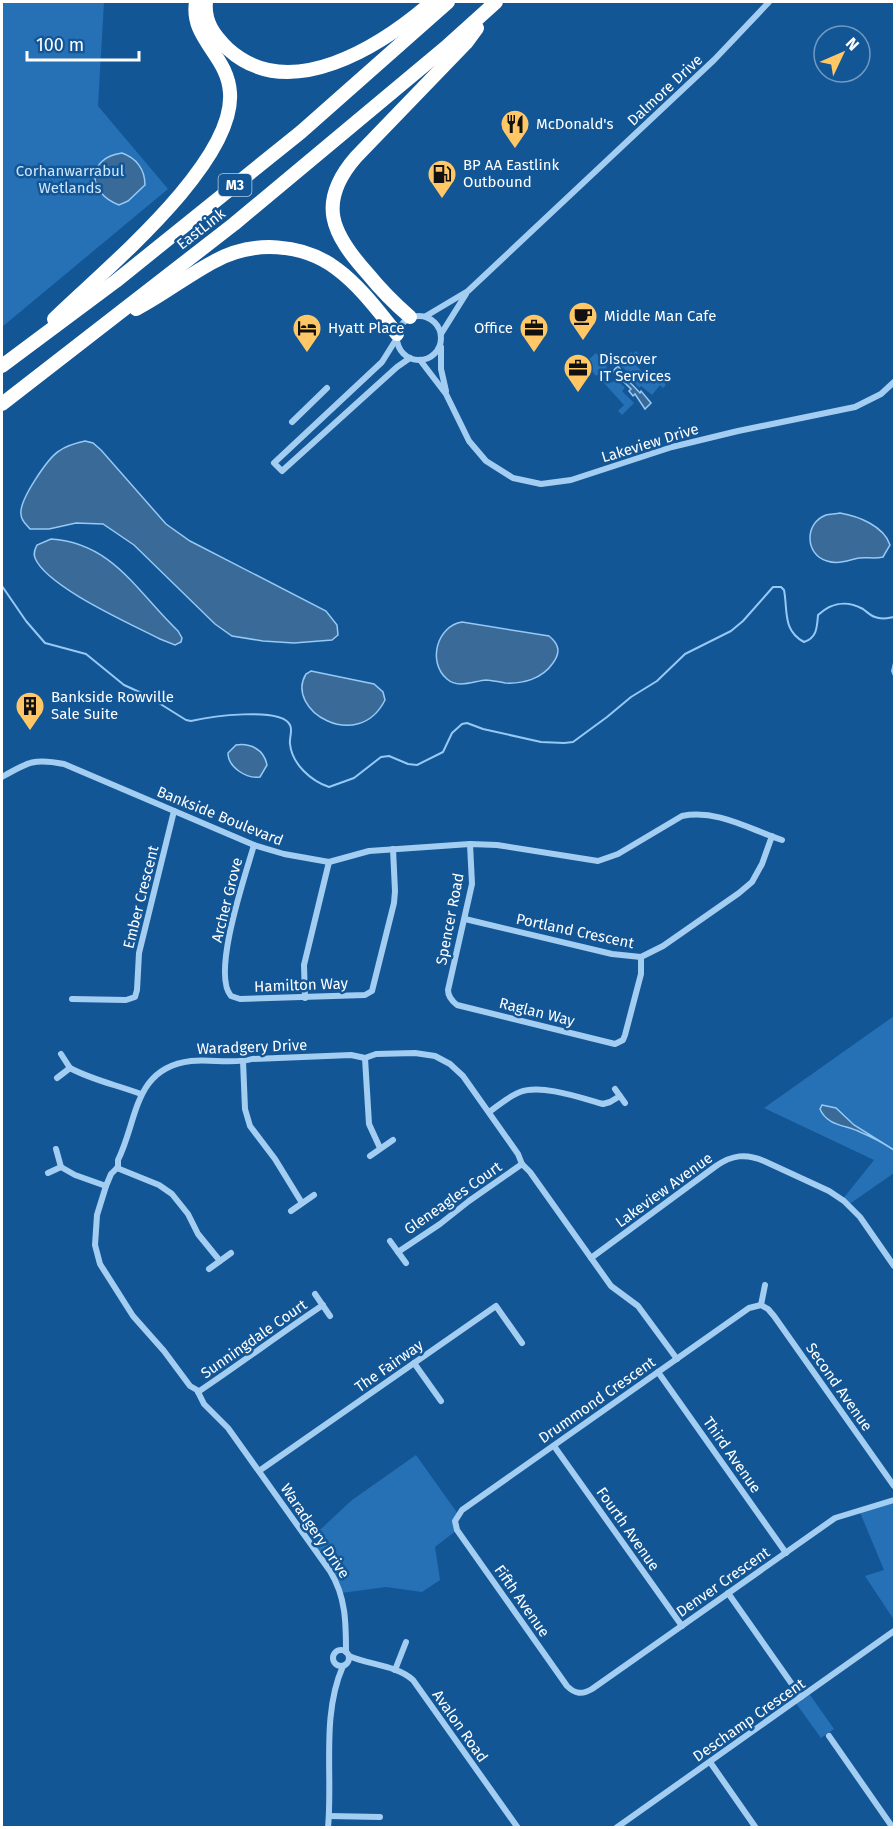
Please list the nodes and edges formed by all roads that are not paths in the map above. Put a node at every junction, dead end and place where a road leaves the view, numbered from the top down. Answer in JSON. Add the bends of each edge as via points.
{"nodes":[{"id":1,"x":196,"y":2,"type":"edge"},
{"id":2,"x":206,"y":2,"type":"edge"},
{"id":3,"x":432,"y":2,"type":"edge"},
{"id":4,"x":448,"y":2,"type":"edge"},
{"id":5,"x":770,"y":2,"type":"edge"},
{"id":6,"x":495,"y":3,"type":"edge"},
{"id":7,"x":468,"y":291,"type":"junction"},
{"id":8,"x":426,"y":316,"type":"junction"},
{"id":9,"x":410,"y":317,"type":"junction"},
{"id":10,"x":102,"y":327,"type":"junction"},
{"id":11,"x":441,"y":334,"type":"junction"},
{"id":12,"x":397,"y":336,"type":"junction"},
{"id":13,"x":441,"y":342,"type":"junction"},
{"id":14,"x":14,"y":358,"type":"junction"},
{"id":15,"x":410,"y":358,"type":"junction"},
{"id":16,"x":420,"y":360,"type":"junction"},
{"id":17,"x":2,"y":366,"type":"edge"},
{"id":18,"x":894,"y":382,"type":"edge"},
{"id":19,"x":327,"y":388,"type":"dead end"},
{"id":20,"x":446,"y":394,"type":"junction"},
{"id":21,"x":4,"y":403,"type":"edge"},
{"id":22,"x":292,"y":422,"type":"dead end"},
{"id":23,"x":318,"y":422,"type":"junction"},
{"id":24,"x":326,"y":432,"type":"junction"},
{"id":25,"x":2,"y":777,"type":"edge"},
{"id":26,"x":174,"y":811,"type":"junction"},
{"id":27,"x":772,"y":836,"type":"junction"},
{"id":28,"x":782,"y":840,"type":"dead end"},
{"id":29,"x":470,"y":844,"type":"junction"},
{"id":30,"x":254,"y":845,"type":"junction"},
{"id":31,"x":393,"y":849,"type":"junction"},
{"id":32,"x":329,"y":862,"type":"junction"},
{"id":33,"x":465,"y":920,"type":"junction"},
{"id":34,"x":641,"y":957,"type":"junction"},
{"id":35,"x":231,"y":996,"type":"joint"},
{"id":36,"x":305,"y":998,"type":"junction"},
{"id":37,"x":72,"y":999,"type":"dead end"},
{"id":38,"x":450,"y":999,"type":"joint"},
{"id":39,"x":61,"y":1054,"type":"dead end"},
{"id":40,"x":365,"y":1058,"type":"junction"},
{"id":41,"x":243,"y":1061,"type":"junction"},
{"id":42,"x":70,"y":1068,"type":"junction"},
{"id":43,"x":57,"y":1078,"type":"dead end"},
{"id":44,"x":615,"y":1089,"type":"dead end"},
{"id":45,"x":141,"y":1094,"type":"junction"},
{"id":46,"x":620,"y":1096,"type":"junction"},
{"id":47,"x":625,"y":1103,"type":"dead end"},
{"id":48,"x":489,"y":1112,"type":"junction"},
{"id":49,"x":393,"y":1140,"type":"dead end"},
{"id":50,"x":56,"y":1149,"type":"dead end"},
{"id":51,"x":380,"y":1149,"type":"junction"},
{"id":52,"x":370,"y":1156,"type":"dead end"},
{"id":53,"x":522,"y":1164,"type":"junction"},
{"id":54,"x":61,"y":1167,"type":"junction"},
{"id":55,"x":117,"y":1168,"type":"junction"},
{"id":56,"x":48,"y":1173,"type":"dead end"},
{"id":57,"x":106,"y":1186,"type":"junction"},
{"id":58,"x":314,"y":1195,"type":"dead end"},
{"id":59,"x":302,"y":1203,"type":"junction"},
{"id":60,"x":291,"y":1211,"type":"dead end"},
{"id":61,"x":390,"y":1241,"type":"dead end"},
{"id":62,"x":398,"y":1252,"type":"junction"},
{"id":63,"x":231,"y":1253,"type":"dead end"},
{"id":64,"x":591,"y":1258,"type":"junction"},
{"id":65,"x":220,"y":1262,"type":"junction"},
{"id":66,"x":406,"y":1263,"type":"dead end"},
{"id":67,"x":894,"y":1266,"type":"edge"},
{"id":68,"x":208,"y":1269,"type":"dead end"},
{"id":69,"x":765,"y":1285,"type":"dead end"},
{"id":70,"x":315,"y":1294,"type":"dead end"},
{"id":71,"x":323,"y":1305,"type":"junction"},
{"id":72,"x":761,"y":1305,"type":"junction"},
{"id":73,"x":330,"y":1316,"type":"dead end"},
{"id":74,"x":522,"y":1343,"type":"dead end"},
{"id":75,"x":676,"y":1359,"type":"junction"},
{"id":76,"x":414,"y":1363,"type":"junction"},
{"id":77,"x":658,"y":1372,"type":"junction"},
{"id":78,"x":198,"y":1392,"type":"junction"},
{"id":79,"x":441,"y":1401,"type":"dead end"},
{"id":80,"x":554,"y":1446,"type":"junction"},
{"id":81,"x":259,"y":1471,"type":"junction"},
{"id":82,"x":894,"y":1486,"type":"edge"},
{"id":83,"x":894,"y":1500,"type":"edge"},
{"id":84,"x":455,"y":1524,"type":"joint"},
{"id":85,"x":786,"y":1552,"type":"junction"},
{"id":86,"x":728,"y":1593,"type":"junction"},
{"id":87,"x":682,"y":1626,"type":"junction"},
{"id":88,"x":894,"y":1631,"type":"edge"},
{"id":89,"x":345,"y":1634,"type":"junction"},
{"id":90,"x":406,"y":1642,"type":"dead end"},
{"id":91,"x":338,"y":1651,"type":"junction"},
{"id":92,"x":347,"y":1654,"type":"junction"},
{"id":93,"x":335,"y":1663,"type":"junction"},
{"id":94,"x":365,"y":1663,"type":"junction"},
{"id":95,"x":345,"y":1665,"type":"junction"},
{"id":96,"x":395,"y":1670,"type":"junction"},
{"id":97,"x":337,"y":1680,"type":"junction"},
{"id":98,"x":571,"y":1690,"type":"joint"},
{"id":99,"x":801,"y":1697,"type":"junction"},
{"id":100,"x":828,"y":1736,"type":"dead end"},
{"id":101,"x":710,"y":1762,"type":"junction"},
{"id":102,"x":329,"y":1816,"type":"junction"},
{"id":103,"x":380,"y":1817,"type":"dead end"},
{"id":104,"x":328,"y":1827,"type":"edge"},
{"id":105,"x":518,"y":1827,"type":"edge"},
{"id":106,"x":616,"y":1827,"type":"edge"},
{"id":107,"x":756,"y":1827,"type":"edge"},
{"id":108,"x":893,"y":1827,"type":"edge"}],
"edges":[{"from":1,"to":14,"type":"highway","via":[[198,29],[224,65],[230,82],[229,108],[219,137],[198,174],[178,198]]},
{"from":2,"to":3,"type":"highway","via":[[207,21],[213,32],[235,55],[261,68],[285,73],[319,68],[347,57],[390,33]]},
{"from":4,"to":14,"type":"highway","name":"EastLink","number":"M3","via":[[301,132]]},
{"from":5,"to":7,"type":"street","name":"Dalmore Drive"},
{"from":6,"to":9,"type":"highway","via":[[466,43],[350,164],[334,193],[334,217],[342,243]]},
{"from":6,"to":10,"type":"highway","name":"EastLink","number":"M3","via":[[234,224]]},
{"from":7,"to":8,"type":"street","name":"Dalmore Drive"},
{"from":7,"to":11,"type":"street","name":"Dalmore Drive"},
{"from":8,"to":9,"type":"street"},
{"from":8,"to":11,"type":"street","via":[[436,323]]},
{"from":9,"to":12,"type":"street"},
{"from":10,"to":12,"type":"highway","via":[[162,296],[222,257],[251,248],[276,247],[305,252],[336,268]]},
{"from":10,"to":21,"type":"highway","name":"EastLink","number":"M3"},
{"from":11,"to":13,"type":"street"},
{"from":12,"to":15,"type":"street","via":[[400,350]]},
{"from":12,"to":23,"type":"street","via":[[382,362]]},
{"from":13,"to":16,"type":"street","via":[[436,353]]},
{"from":13,"to":20,"type":"street","name":"Lakeview Drive"},
{"from":14,"to":17,"type":"highway","name":"EastLink","number":"M3"},
{"from":15,"to":16,"type":"street"},
{"from":15,"to":24,"type":"street"},
{"from":16,"to":20,"type":"street","name":"Lakeview Drive"},
{"from":18,"to":20,"type":"street","name":"Lakeview Drive","via":[[881,394],[855,407],[672,447],[550,484],[513,478],[486,461],[469,441]]},
{"from":19,"to":22,"type":"street"},
{"from":23,"to":24,"type":"street"},
{"from":23,"to":24,"type":"street","via":[[274,463],[282,471]]},
{"from":25,"to":26,"type":"street","name":"Bankside Boulevard","via":[[27,762],[44,760],[64,764]]},
{"from":26,"to":30,"type":"street","name":"Bankside Boulevard"},
{"from":26,"to":37,"type":"street","name":"Ember Crescent","via":[[139,953],[135,997]]},
{"from":27,"to":28,"type":"street","name":"Bankside Boulevard"},
{"from":27,"to":29,"type":"street","name":"Bankside Boulevard","via":[[718,816],[693,814],[682,816],[618,854],[598,861]]},
{"from":27,"to":34,"type":"street","name":"Portland Crescent","via":[[752,882],[663,946]]},
{"from":29,"to":31,"type":"street","name":"Bankside Boulevard"},
{"from":29,"to":33,"type":"street","name":"Spencer Road","via":[[472,884]]},
{"from":30,"to":32,"type":"street","name":"Bankside Boulevard"},
{"from":30,"to":35,"type":"street","name":"Archer Grove","via":[[226,950],[226,987]]},
{"from":31,"to":32,"type":"street","name":"Bankside Boulevard"},
{"from":31,"to":36,"type":"street","name":"Hamilton Way","via":[[394,903],[372,991],[365,995]]},
{"from":32,"to":36,"type":"street","via":[[304,965]]},
{"from":33,"to":34,"type":"street","name":"Portland Crescent","via":[[612,954]]},
{"from":33,"to":38,"type":"street","name":"Spencer Road","via":[[448,990]]},
{"from":34,"to":38,"type":"street","name":"Raglan Way","via":[[641,974],[626,1035],[619,1042],[458,1005]]},
{"from":35,"to":36,"type":"street","name":"Hamilton Way"},
{"from":39,"to":42,"type":"street"},
{"from":40,"to":41,"type":"street","name":"Waradgery Drive","via":[[334,1055]]},
{"from":40,"to":48,"type":"street","name":"Waradgery Drive","via":[[415,1053],[441,1058],[458,1070]]},
{"from":40,"to":51,"type":"street","via":[[369,1124]]},
{"from":41,"to":45,"type":"street","name":"Waradgery Drive","via":[[182,1063],[163,1071]]},
{"from":41,"to":59,"type":"street","via":[[245,1109],[250,1126]]},
{"from":42,"to":43,"type":"street"},
{"from":42,"to":45,"type":"street"},
{"from":44,"to":46,"type":"street"},
{"from":45,"to":55,"type":"street","name":"Waradgery Drive"},
{"from":46,"to":47,"type":"street"},
{"from":46,"to":48,"type":"street","via":[[603,1104],[529,1090],[515,1094]]},
{"from":48,"to":53,"type":"street","name":"Waradgery Drive"},
{"from":49,"to":51,"type":"street"},
{"from":50,"to":54,"type":"street"},
{"from":51,"to":52,"type":"street"},
{"from":53,"to":62,"type":"street","name":"Gleneagles Court"},
{"from":53,"to":64,"type":"street","name":"Waradgery Drive"},
{"from":54,"to":56,"type":"street"},
{"from":54,"to":57,"type":"street"},
{"from":55,"to":57,"type":"street","name":"Waradgery Drive"},
{"from":55,"to":65,"type":"street","via":[[172,1194]]},
{"from":57,"to":78,"type":"street","name":"Waradgery Drive","via":[[94,1231],[100,1264],[133,1316]]},
{"from":58,"to":59,"type":"street"},
{"from":59,"to":60,"type":"street"},
{"from":61,"to":62,"type":"street","name":"Gleneagles Court"},
{"from":62,"to":66,"type":"street","name":"Gleneagles Court"},
{"from":63,"to":65,"type":"street"},
{"from":64,"to":67,"type":"street","name":"Lakeview Avenue","via":[[716,1166],[743,1156],[764,1161],[840,1199],[860,1217]]},
{"from":64,"to":75,"type":"street","name":"Waradgery Drive","via":[[611,1286],[644,1313]]},
{"from":65,"to":68,"type":"street"},
{"from":69,"to":72,"type":"street"},
{"from":70,"to":71,"type":"street","name":"Sunningdale Court"},
{"from":71,"to":73,"type":"street","name":"Sunningdale Court"},
{"from":71,"to":78,"type":"street","name":"Sunningdale Court"},
{"from":72,"to":75,"type":"street","name":"Drummond Crescent","via":[[750,1308]]},
{"from":72,"to":82,"type":"street","name":"Second Avenue","via":[[772,1312]]},
{"from":74,"to":76,"type":"street","name":"The Fairway","via":[[496,1305]]},
{"from":75,"to":77,"type":"street","name":"Drummond Crescent"},
{"from":76,"to":79,"type":"street"},
{"from":76,"to":81,"type":"street","name":"The Fairway"},
{"from":77,"to":80,"type":"street","name":"Drummond Crescent"},
{"from":77,"to":85,"type":"street","name":"Third Avenue"},
{"from":78,"to":81,"type":"street","name":"Waradgery Drive"},
{"from":80,"to":84,"type":"street","name":"Drummond Crescent","via":[[462,1510]]},
{"from":80,"to":87,"type":"street","name":"Fourth Avenue"},
{"from":81,"to":89,"type":"street","name":"Waradgery Drive","via":[[337,1584],[344,1604]]},
{"from":83,"to":85,"type":"street","name":"Denver Crescent","via":[[835,1518]]},
{"from":84,"to":98,"type":"street","name":"Fifth Avenue"},
{"from":85,"to":86,"type":"street","name":"Denver Crescent"},
{"from":86,"to":87,"type":"street","name":"Denver Crescent"},
{"from":86,"to":99,"type":"street"},
{"from":87,"to":98,"type":"street","name":"Denver Crescent","via":[[592,1689],[582,1694]]},
{"from":88,"to":99,"type":"street","name":"Deschamp Crescent"},
{"from":89,"to":91,"type":"street","name":"Waradgery Drive"},
{"from":89,"to":92,"type":"street","name":"Waradgery Drive"},
{"from":90,"to":96,"type":"street"},
{"from":91,"to":92,"type":"street","name":"Avalon Road"},
{"from":91,"to":93,"type":"street","name":"Waradgery Drive"},
{"from":92,"to":94,"type":"street","name":"Avalon Road"},
{"from":92,"to":95,"type":"street","name":"Waradgery Drive"},
{"from":93,"to":95,"type":"street"},
{"from":93,"to":97,"type":"street"},
{"from":94,"to":95,"type":"street","name":"Avalon Road"},
{"from":94,"to":96,"type":"street","name":"Avalon Road"},
{"from":95,"to":97,"type":"street"},
{"from":96,"to":105,"type":"street","name":"Avalon Road","via":[[416,1684]]},
{"from":97,"to":102,"type":"street","via":[[331,1714]]},
{"from":99,"to":101,"type":"street","name":"Deschamp Crescent"},
{"from":100,"to":108,"type":"street"},
{"from":101,"to":106,"type":"street","name":"Deschamp Crescent"},
{"from":101,"to":107,"type":"street"},
{"from":102,"to":103,"type":"street"},
{"from":102,"to":104,"type":"street"}]}
